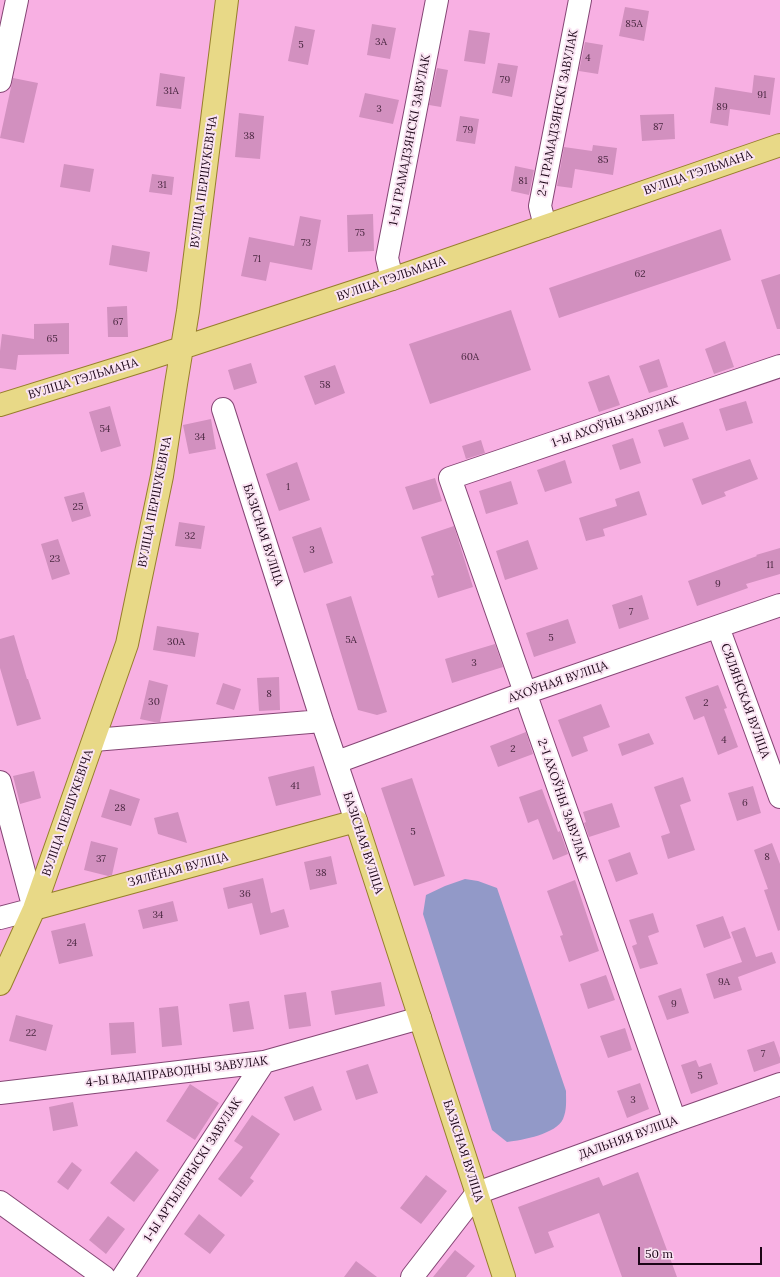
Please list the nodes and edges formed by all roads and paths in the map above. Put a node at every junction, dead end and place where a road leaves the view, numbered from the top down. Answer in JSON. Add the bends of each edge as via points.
{"nodes":[{"id":1,"x":16,"y":0,"type":"edge"},
{"id":2,"x":227,"y":0,"type":"edge"},
{"id":3,"x":437,"y":0,"type":"edge"},
{"id":4,"x":580,"y":0,"type":"edge"},
{"id":5,"x":0,"y":81,"type":"edge"},
{"id":6,"x":780,"y":145,"type":"edge"},
{"id":7,"x":545,"y":226,"type":"junction"},
{"id":8,"x":392,"y":279,"type":"junction"},
{"id":9,"x":182,"y":348,"type":"junction"},
{"id":10,"x":780,"y":366,"type":"edge"},
{"id":11,"x":0,"y":405,"type":"edge"},
{"id":12,"x":223,"y":408,"type":"dead end"},
{"id":13,"x":450,"y":478,"type":"joint"},
{"id":14,"x":780,"y":605,"type":"edge"},
{"id":15,"x":718,"y":627,"type":"junction"},
{"id":16,"x":525,"y":693,"type":"junction"},
{"id":17,"x":322,"y":721,"type":"junction"},
{"id":18,"x":94,"y":740,"type":"junction"},
{"id":19,"x":336,"y":762,"type":"junction"},
{"id":20,"x":0,"y":782,"type":"edge"},
{"id":21,"x":780,"y":797,"type":"edge"},
{"id":22,"x":356,"y":821,"type":"junction"},
{"id":23,"x":34,"y":909,"type":"junction"},
{"id":24,"x":0,"y":918,"type":"edge"},
{"id":25,"x":0,"y":984,"type":"edge"},
{"id":26,"x":420,"y":1018,"type":"junction"},
{"id":27,"x":264,"y":1062,"type":"junction"},
{"id":28,"x":780,"y":1084,"type":"edge"},
{"id":29,"x":0,"y":1093,"type":"edge"},
{"id":30,"x":675,"y":1121,"type":"junction"},
{"id":31,"x":477,"y":1193,"type":"junction"},
{"id":32,"x":0,"y":1202,"type":"edge"},
{"id":33,"x":104,"y":1277,"type":"edge"},
{"id":34,"x":123,"y":1277,"type":"edge"},
{"id":35,"x":412,"y":1277,"type":"edge"},
{"id":36,"x":504,"y":1277,"type":"edge"}],
"edges":[{"from":1,"to":5,"type":"street"},
{"from":2,"to":9,"type":"main road","name":"ВУЛІЦА ПЕРШУКЕВІЧА"},
{"from":3,"to":8,"type":"street","name":"1-Ы ГРАМАДЗЯНСКІ ЗАВУЛАК","via":[[387,258]]},
{"from":4,"to":7,"type":"street","name":"2-І ГРАМАДЗЯНСКІ ЗАВУЛАК","via":[[540,206]]},
{"from":6,"to":7,"type":"main road","name":"ВУЛІЦА ТЭЛЬМАНА"},
{"from":7,"to":8,"type":"main road","name":"ВУЛІЦА ТЭЛЬМАНА"},
{"from":8,"to":9,"type":"main road","name":"ВУЛІЦА ТЭЛЬМАНА"},
{"from":9,"to":11,"type":"main road","name":"ВУЛІЦА ТЭЛЬМАНА"},
{"from":9,"to":18,"type":"main road","name":"ВУЛІЦА ПЕРШУКЕВІЧА","via":[[162,476],[126,644]]},
{"from":10,"to":13,"type":"street","name":"1-Ы АХОЎНЫ ЗАВУЛАК"},
{"from":12,"to":17,"type":"street","name":"БАЗІСНАЯ ВУЛІЦА"},
{"from":13,"to":16,"type":"street","name":"2-І АХОЎНЫ ЗАВУЛАК"},
{"from":14,"to":15,"type":"street","name":"АХОЎНАЯ ВУЛІЦА"},
{"from":15,"to":16,"type":"street","name":"АХОЎНАЯ ВУЛІЦА"},
{"from":15,"to":21,"type":"street","name":"СЯЛЯНСКАЯ ВУЛІЦА"},
{"from":16,"to":19,"type":"street","name":"АХОЎНАЯ ВУЛІЦА"},
{"from":16,"to":30,"type":"street","name":"2-І АХОЎНЫ ЗАВУЛАК"},
{"from":17,"to":18,"type":"street"},
{"from":17,"to":19,"type":"street","name":"БАЗІСНАЯ ВУЛІЦА"},
{"from":18,"to":23,"type":"main road","name":"ВУЛІЦА ПЕРШУКЕВІЧА"},
{"from":19,"to":22,"type":"street","name":"БАЗІСНАЯ ВУЛІЦА"},
{"from":20,"to":23,"type":"street"},
{"from":22,"to":23,"type":"main road","name":"ЗЯЛЁНАЯ ВУЛІЦА"},
{"from":22,"to":26,"type":"main road","name":"БАЗІСНАЯ ВУЛІЦА"},
{"from":23,"to":24,"type":"street","name":"ЗЯЛЁНАЯ ВУЛІЦА"},
{"from":23,"to":25,"type":"main road","name":"ВУЛІЦА ПЕРШУКЕВІЧА"},
{"from":26,"to":27,"type":"street","name":"4-Ы ВАДАПРАВОДНЫ ЗАВУЛАК"},
{"from":26,"to":31,"type":"main road","name":"БАЗІСНАЯ ВУЛІЦА"},
{"from":27,"to":29,"type":"street","name":"4-Ы ВАДАПРАВОДНЫ ЗАВУЛАК"},
{"from":27,"to":34,"type":"street","name":"1-Ы АРТЫЛЕРЫСКІ ЗАВУЛАК"},
{"from":28,"to":30,"type":"street","name":"ДАЛЬНЯЯ ВУЛІЦА"},
{"from":30,"to":31,"type":"street","name":"ДАЛЬНЯЯ ВУЛІЦА"},
{"from":31,"to":35,"type":"street"},
{"from":31,"to":36,"type":"main road","name":"БАЗІСНАЯ ВУЛІЦА"},
{"from":32,"to":33,"type":"street"}]}
